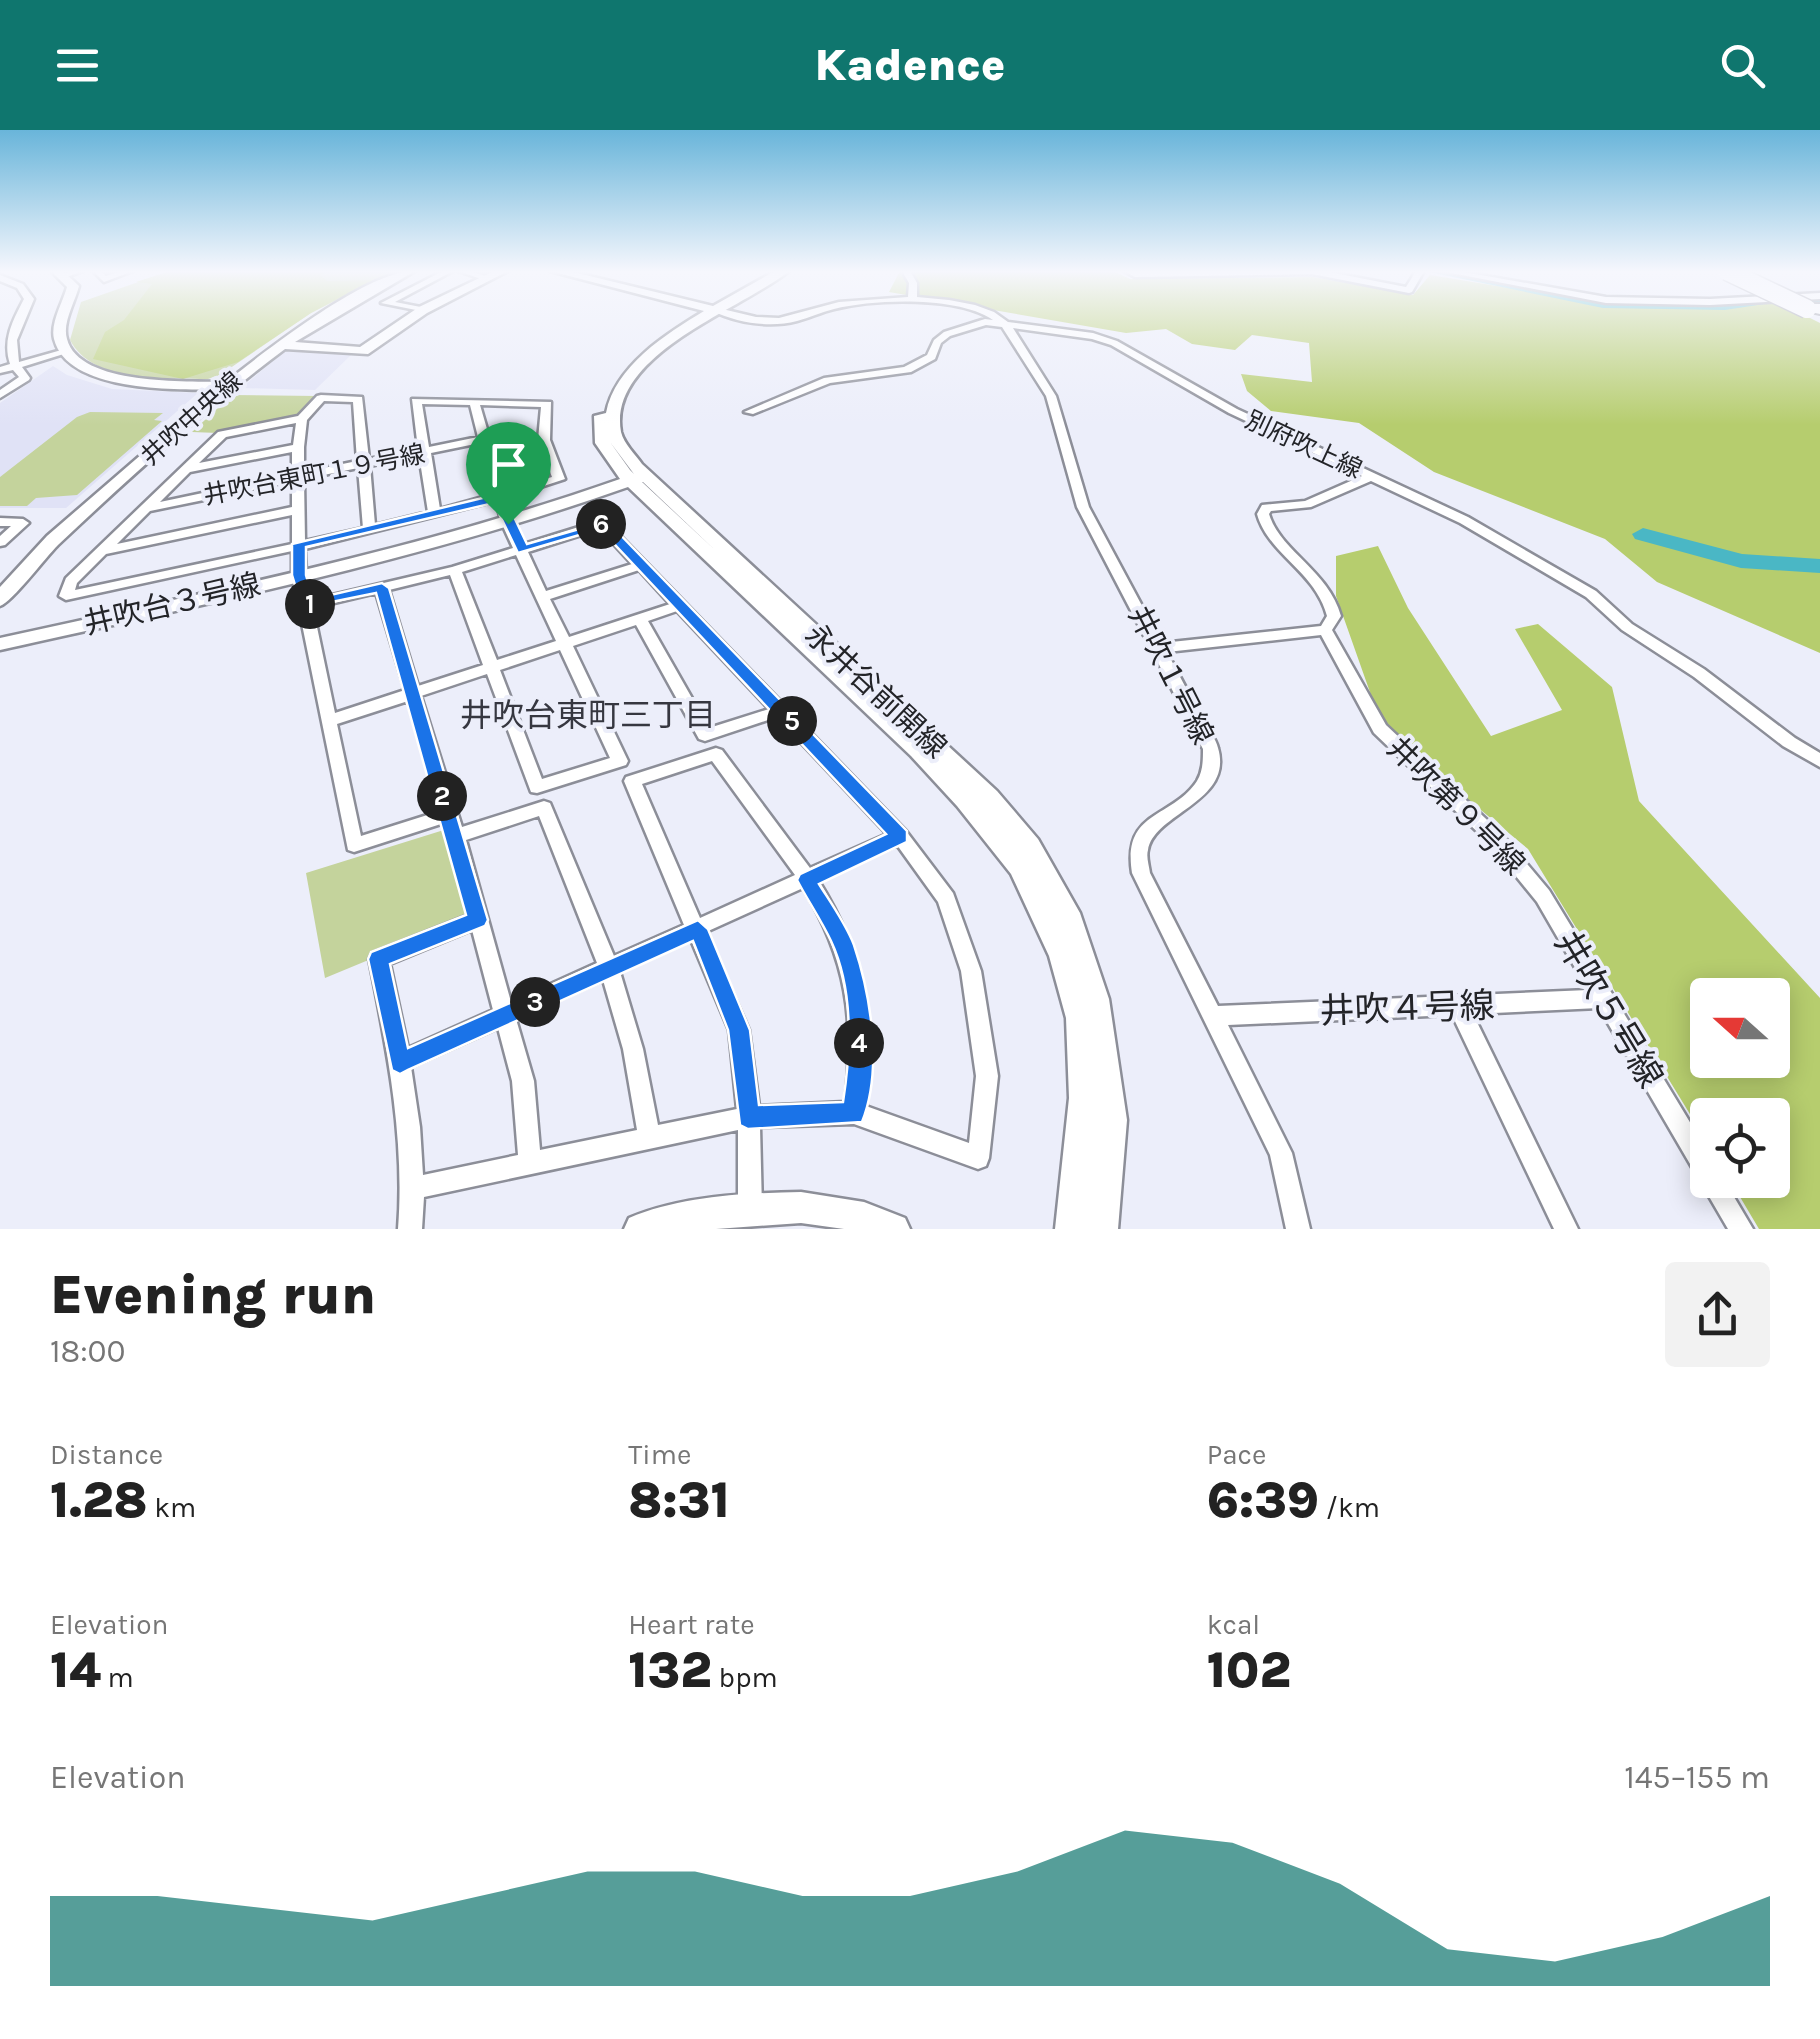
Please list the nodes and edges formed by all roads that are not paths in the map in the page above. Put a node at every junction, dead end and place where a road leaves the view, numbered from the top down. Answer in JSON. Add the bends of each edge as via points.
{"nodes":[{"id":1,"x":15,"y":322,"type":"edge"},
{"id":2,"x":62,"y":322,"type":"edge"},
{"id":3,"x":314,"y":322,"type":"edge"},
{"id":4,"x":405,"y":322,"type":"edge"},
{"id":5,"x":692,"y":322,"type":"edge"},
{"id":6,"x":1004,"y":324,"type":"junction"},
{"id":7,"x":279,"y":344,"type":"junction"},
{"id":8,"x":64,"y":352,"type":"junction"},
{"id":9,"x":13,"y":366,"type":"junction"},
{"id":10,"x":0,"y":370,"type":"edge"},
{"id":11,"x":226,"y":386,"type":"junction"},
{"id":12,"x":0,"y":395,"type":"edge"},
{"id":13,"x":474,"y":402,"type":"junction"},
{"id":14,"x":748,"y":412,"type":"dead end"},
{"id":15,"x":302,"y":419,"type":"junction"},
{"id":16,"x":483,"y":439,"type":"junction"},
{"id":17,"x":298,"y":447,"type":"junction"},
{"id":18,"x":424,"y":452,"type":"junction"},
{"id":19,"x":363,"y":463,"type":"junction"},
{"id":20,"x":188,"y":468,"type":"junction"},
{"id":21,"x":1372,"y":476,"type":"junction"},
{"id":22,"x":298,"y":477,"type":"junction"},
{"id":23,"x":638,"y":478,"type":"junction"},
{"id":24,"x":499,"y":498,"type":"junction"},
{"id":25,"x":146,"y":508,"type":"junction"},
{"id":26,"x":298,"y":510,"type":"junction"},
{"id":27,"x":435,"y":514,"type":"junction"},
{"id":28,"x":0,"y":522,"type":"edge"},
{"id":29,"x":508,"y":524,"type":"junction"},
{"id":30,"x":369,"y":528,"type":"junction"},
{"id":31,"x":0,"y":542,"type":"edge"},
{"id":32,"x":299,"y":544,"type":"junction"},
{"id":33,"x":523,"y":550,"type":"junction"},
{"id":34,"x":101,"y":551,"type":"junction"},
{"id":35,"x":642,"y":564,"type":"junction"},
{"id":36,"x":455,"y":570,"type":"junction"},
{"id":37,"x":299,"y":575,"type":"junction"},
{"id":38,"x":382,"y":588,"type":"junction"},
{"id":39,"x":544,"y":596,"type":"junction"},
{"id":40,"x":0,"y":600,"type":"edge"},
{"id":41,"x":308,"y":605,"type":"junction"},
{"id":42,"x":681,"y":606,"type":"junction"},
{"id":43,"x":640,"y":619,"type":"junction"},
{"id":44,"x":1325,"y":630,"type":"junction"},
{"id":45,"x":0,"y":644,"type":"edge"},
{"id":46,"x":567,"y":644,"type":"junction"},
{"id":47,"x":1159,"y":648,"type":"junction"},
{"id":48,"x":491,"y":668,"type":"junction"},
{"id":49,"x":413,"y":695,"type":"junction"},
{"id":50,"x":782,"y":710,"type":"junction"},
{"id":51,"x":332,"y":720,"type":"junction"},
{"id":52,"x":1820,"y":760,"type":"edge"},
{"id":53,"x":448,"y":816,"type":"junction"},
{"id":54,"x":456,"y":836,"type":"junction"},
{"id":55,"x":900,"y":836,"type":"junction"},
{"id":56,"x":807,"y":880,"type":"junction"},
{"id":57,"x":1543,"y":896,"type":"joint"},
{"id":58,"x":478,"y":920,"type":"junction"},
{"id":59,"x":698,"y":929,"type":"junction"},
{"id":60,"x":610,"y":970,"type":"junction"},
{"id":61,"x":1602,"y":999,"type":"junction"},
{"id":62,"x":1459,"y":1008,"type":"junction"},
{"id":63,"x":504,"y":1015,"type":"junction"},
{"id":64,"x":1212,"y":1016,"type":"junction"},
{"id":65,"x":400,"y":1062,"type":"junction"},
{"id":66,"x":854,"y":1113,"type":"junction"},
{"id":67,"x":748,"y":1117,"type":"junction"},
{"id":68,"x":649,"y":1137,"type":"junction"},
{"id":69,"x":1690,"y":1145,"type":"edge"},
{"id":70,"x":530,"y":1162,"type":"junction"},
{"id":71,"x":414,"y":1188,"type":"junction"},
{"id":72,"x":1722,"y":1198,"type":"edge"},
{"id":73,"x":750,"y":1209,"type":"junction"},
{"id":74,"x":410,"y":1229,"type":"edge"},
{"id":75,"x":640,"y":1229,"type":"edge"},
{"id":76,"x":894,"y":1229,"type":"edge"},
{"id":77,"x":1071,"y":1229,"type":"edge"},
{"id":78,"x":1102,"y":1229,"type":"edge"},
{"id":79,"x":1298,"y":1229,"type":"edge"},
{"id":80,"x":1566,"y":1229,"type":"edge"},
{"id":81,"x":1741,"y":1229,"type":"edge"}],
"edges":[{"from":1,"to":9,"type":"street","via":[[8,349]]},
{"from":2,"to":8,"type":"street"},
{"from":3,"to":7,"type":"street","name":"井吹中央線"},
{"from":4,"to":7,"type":"street","via":[[363,351]]},
{"from":5,"to":23,"type":"street","name":"永井谷前開線","via":[[642,352],[602,400],[603,442]]},
{"from":6,"to":14,"type":"street","name":"別府吹上線","via":[[972,324],[947,334],[931,357],[907,370],[828,380]]},
{"from":6,"to":21,"type":"street","name":"別府吹上線","via":[[1114,343],[1234,411]]},
{"from":6,"to":47,"type":"street","name":"井吹１号線","via":[[1052,396],[1083,507]]},
{"from":7,"to":11,"type":"street","name":"井吹中央線"},
{"from":8,"to":9,"type":"street"},
{"from":8,"to":11,"type":"street","via":[[104,376]]},
{"from":9,"to":10,"type":"street"},
{"from":9,"to":12,"type":"street","via":[[25,378]]},
{"from":11,"to":40,"type":"street","name":"井吹中央線","via":[[36,556]]},
{"from":13,"to":16,"type":"street"},
{"from":13,"to":18,"type":"street","via":[[416,400]]},
{"from":13,"to":24,"type":"street","via":[[546,404],[544,440],[559,479]]},
{"from":15,"to":17,"type":"street"},
{"from":15,"to":19,"type":"street","via":[[321,398],[358,399]]},
{"from":15,"to":20,"type":"street","via":[[222,434]]},
{"from":16,"to":18,"type":"street","name":"井吹台東町１９号線"},
{"from":16,"to":24,"type":"street"},
{"from":17,"to":20,"type":"street"},
{"from":17,"to":22,"type":"street"},
{"from":18,"to":19,"type":"street","name":"井吹台東町１９号線"},
{"from":18,"to":27,"type":"street"},
{"from":19,"to":22,"type":"street","name":"井吹台東町１９号線"},
{"from":19,"to":30,"type":"street"},
{"from":20,"to":25,"type":"street"},
{"from":21,"to":44,"type":"street","name":"井吹第９号線","via":[[1307,504],[1266,508],[1263,514],[1267,528],[1329,598],[1334,616]]},
{"from":21,"to":52,"type":"street","name":"別府吹上線","via":[[1591,594],[1627,627]]},
{"from":22,"to":25,"type":"street","name":"井吹台東町１９号線"},
{"from":22,"to":26,"type":"street"},
{"from":23,"to":29,"type":"street","name":"井吹台３号線"},
{"from":23,"to":77,"type":"street","name":"永井谷前開線","via":[[910,742],[1012,854],[1054,936],[1080,1015],[1084,1108]]},
{"from":23,"to":78,"type":"street","name":"永井谷前開線","via":[[989,797],[1030,846],[1072,921],[1096,999],[1112,1120]]},
{"from":24,"to":27,"type":"street"},
{"from":24,"to":29,"type":"street"},
{"from":25,"to":34,"type":"street"},
{"from":26,"to":32,"type":"street"},
{"from":26,"to":34,"type":"street"},
{"from":27,"to":30,"type":"street"},
{"from":28,"to":31,"type":"street","via":[[23,522]]},
{"from":29,"to":33,"type":"street"},
{"from":29,"to":37,"type":"street","name":"井吹台３号線"},
{"from":30,"to":32,"type":"street"},
{"from":32,"to":34,"type":"street","via":[[66,596]]},
{"from":32,"to":37,"type":"street"},
{"from":33,"to":35,"type":"street","via":[[602,524]]},
{"from":33,"to":36,"type":"street"},
{"from":33,"to":39,"type":"street"},
{"from":35,"to":39,"type":"street"},
{"from":35,"to":42,"type":"street"},
{"from":36,"to":38,"type":"street"},
{"from":36,"to":48,"type":"street"},
{"from":37,"to":41,"type":"street"},
{"from":37,"to":45,"type":"street","name":"井吹台３号線"},
{"from":38,"to":41,"type":"street"},
{"from":38,"to":49,"type":"street"},
{"from":39,"to":46,"type":"street"},
{"from":41,"to":51,"type":"street"},
{"from":42,"to":43,"type":"street"},
{"from":42,"to":50,"type":"street"},
{"from":43,"to":46,"type":"street"},
{"from":43,"to":50,"type":"street","via":[[705,735]]},
{"from":44,"to":47,"type":"street"},
{"from":44,"to":57,"type":"street","name":"井吹第９号線","via":[[1380,729],[1495,838]]},
{"from":46,"to":48,"type":"street"},
{"from":46,"to":48,"type":"street","via":[[620,761],[538,787]]},
{"from":47,"to":64,"type":"street","name":"井吹１号線","via":[[1213,764],[1204,786],[1144,836],[1141,872]]},
{"from":48,"to":49,"type":"street"},
{"from":49,"to":51,"type":"street"},
{"from":49,"to":53,"type":"street"},
{"from":50,"to":55,"type":"street"},
{"from":51,"to":53,"type":"street","via":[[354,845]]},
{"from":53,"to":54,"type":"street"},
{"from":54,"to":58,"type":"street"},
{"from":54,"to":60,"type":"street","via":[[544,808]]},
{"from":55,"to":56,"type":"street"},
{"from":55,"to":66,"type":"street","via":[[946,899],[971,972],[987,1076],[978,1158]]},
{"from":56,"to":59,"type":"street"},
{"from":56,"to":59,"type":"street","via":[[716,754],[632,781]]},
{"from":56,"to":66,"type":"street","via":[[843,943],[857,998]]},
{"from":57,"to":61,"type":"street","name":"井吹５号線"},
{"from":58,"to":63,"type":"street"},
{"from":58,"to":65,"type":"street","via":[[378,959]]},
{"from":59,"to":60,"type":"street"},
{"from":59,"to":67,"type":"street","via":[[739,1030]]},
{"from":60,"to":63,"type":"street"},
{"from":60,"to":68,"type":"street","via":[[634,1048]]},
{"from":61,"to":62,"type":"street","name":"井吹４号線"},
{"from":61,"to":69,"type":"street","name":"井吹５号線"},
{"from":62,"to":64,"type":"street","name":"井吹４号線"},
{"from":62,"to":80,"type":"street"},
{"from":63,"to":65,"type":"street"},
{"from":63,"to":70,"type":"street","via":[[522,1082]]},
{"from":64,"to":79,"type":"street","name":"井吹１号線","via":[[1280,1153]]},
{"from":65,"to":71,"type":"street"},
{"from":66,"to":67,"type":"street"},
{"from":67,"to":68,"type":"street"},
{"from":67,"to":73,"type":"street"},
{"from":68,"to":70,"type":"street"},
{"from":70,"to":71,"type":"street"},
{"from":71,"to":74,"type":"street"},
{"from":72,"to":81,"type":"street","name":"井吹５号線"},
{"from":73,"to":75,"type":"street"},
{"from":73,"to":76,"type":"street","via":[[810,1208]]}]}
